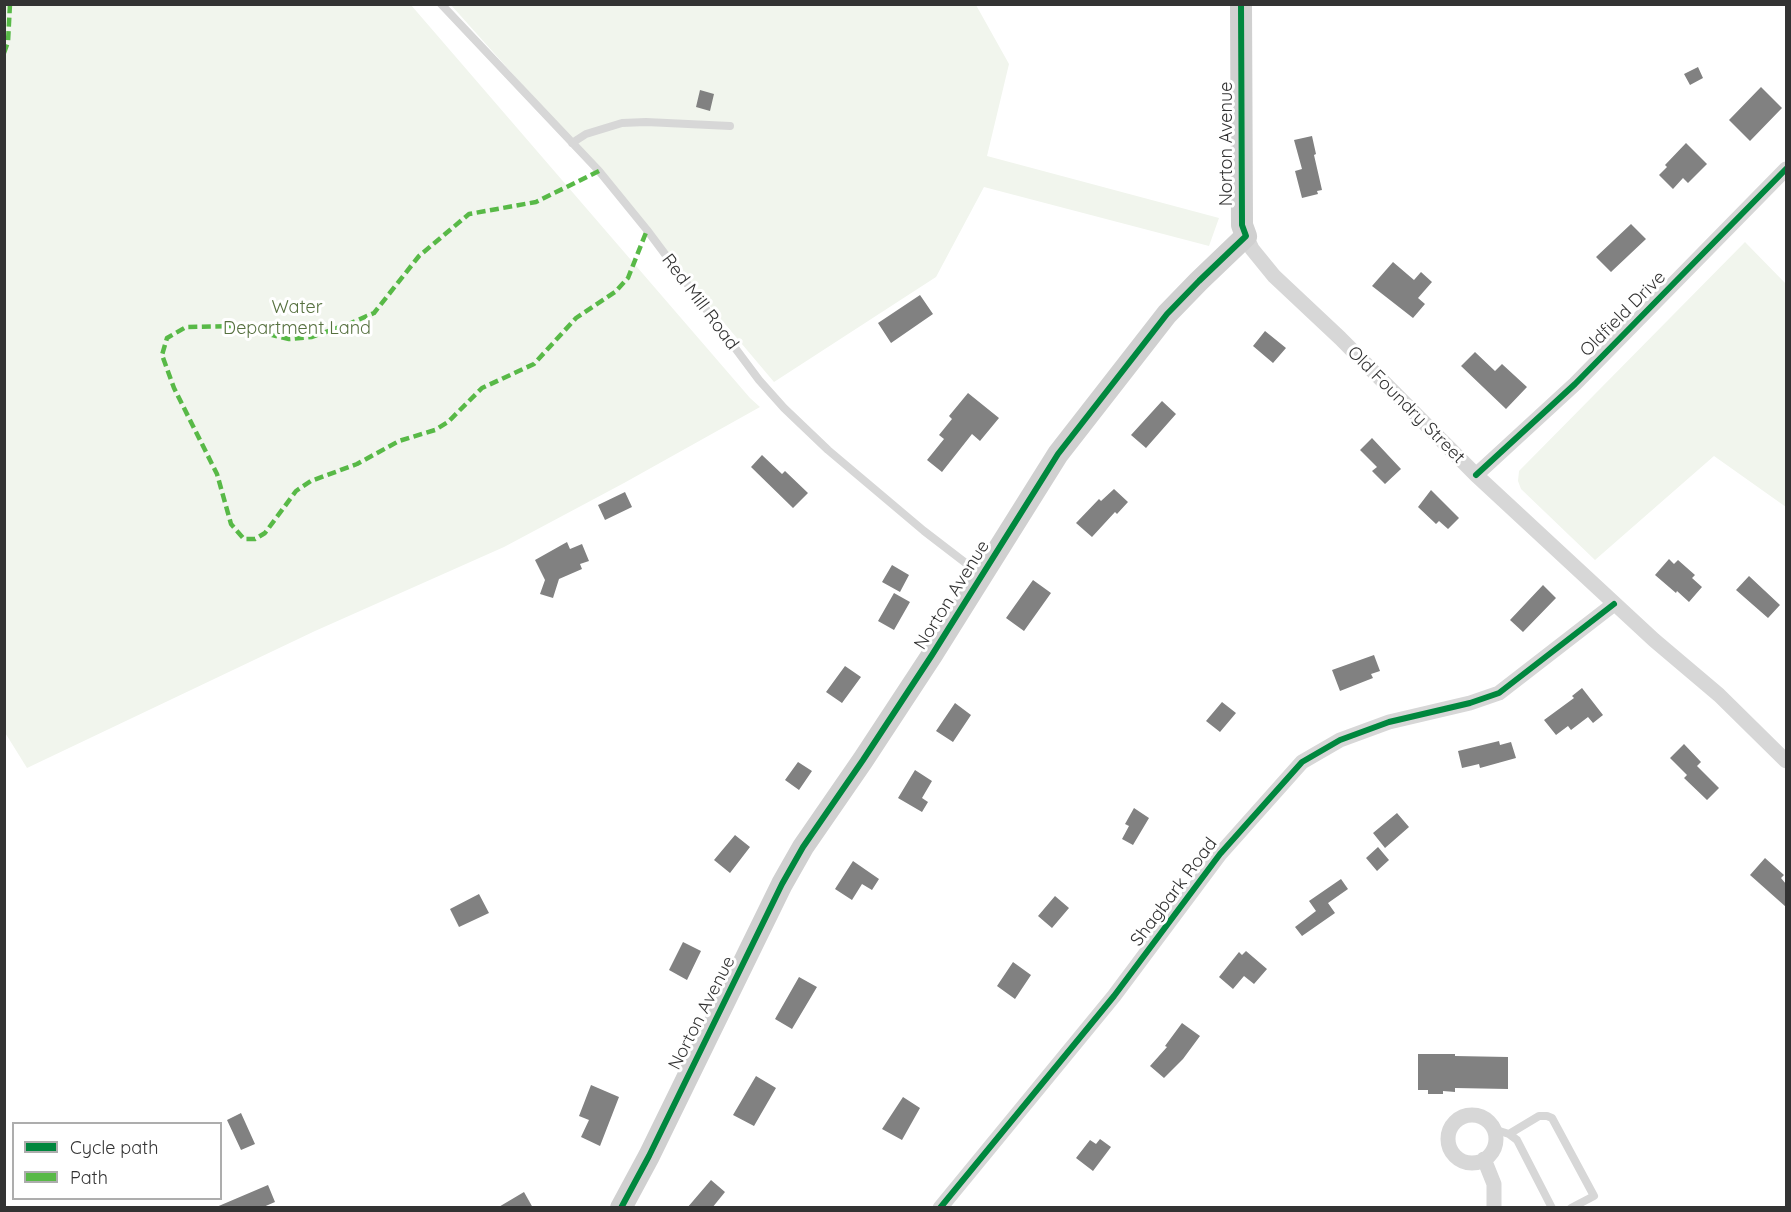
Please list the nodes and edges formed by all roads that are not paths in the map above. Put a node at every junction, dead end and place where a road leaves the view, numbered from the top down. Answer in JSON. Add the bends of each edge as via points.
{"nodes":[{"id":1,"x":441,"y":4,"type":"edge"},
{"id":2,"x":1241,"y":4,"type":"edge"},
{"id":3,"x":730,"y":126,"type":"dead end"},
{"id":4,"x":572,"y":142,"type":"junction"},
{"id":5,"x":1786,"y":169,"type":"edge"},
{"id":6,"x":1246,"y":236,"type":"junction"},
{"id":7,"x":1476,"y":475,"type":"junction"},
{"id":8,"x":982,"y":575,"type":"junction"},
{"id":9,"x":1614,"y":604,"type":"junction"},
{"id":10,"x":1786,"y":761,"type":"edge"},
{"id":11,"x":1493,"y":1129,"type":"junction"},
{"id":12,"x":1509,"y":1134,"type":"junction"},
{"id":13,"x":1484,"y":1159,"type":"junction"},
{"id":14,"x":621,"y":1208,"type":"edge"},
{"id":15,"x":940,"y":1208,"type":"edge"},
{"id":16,"x":1494,"y":1208,"type":"edge"},
{"id":17,"x":1552,"y":1208,"type":"edge"},
{"id":18,"x":1571,"y":1208,"type":"edge"}],
"edges":[{"from":1,"to":4,"type":"lane","name":"Red Mill Road"},
{"from":2,"to":6,"type":"street","name":"Norton Avenue","via":[[1242,225]]},
{"from":3,"to":4,"type":"lane","via":[[622,123]]},
{"from":4,"to":8,"type":"lane","name":"Red Mill Road","via":[[624,201],[784,408],[924,531]]},
{"from":5,"to":7,"type":"street","name":"Oldfield Drive","via":[[1575,384]]},
{"from":6,"to":7,"type":"street","name":"Old Foundry Street","via":[[1274,276]]},
{"from":6,"to":8,"type":"street","name":"Norton Avenue","via":[[1167,314],[1058,454]]},
{"from":7,"to":9,"type":"street","name":"Old Foundry Street"},
{"from":8,"to":14,"type":"street","name":"Norton Avenue","via":[[803,847]]},
{"from":9,"to":10,"type":"street","name":"Old Foundry Street","via":[[1719,695]]},
{"from":9,"to":15,"type":"street","name":"Shagbark Road","via":[[1499,693],[1470,704],[1389,722],[1340,740],[1302,762],[1220,854],[1114,996]]},
{"from":11,"to":12,"type":"lane"},
{"from":11,"to":13,"type":"street","via":[[1496,1142]]},
{"from":11,"to":13,"type":"street","via":[[1489,1122],[1474,1115],[1459,1119],[1449,1132],[1454,1155],[1468,1162]]},
{"from":12,"to":17,"type":"lane","via":[[1516,1140]]},
{"from":12,"to":18,"type":"lane","via":[[1539,1116],[1552,1118],[1593,1196]]},
{"from":13,"to":16,"type":"street","via":[[1494,1184]]}]}
